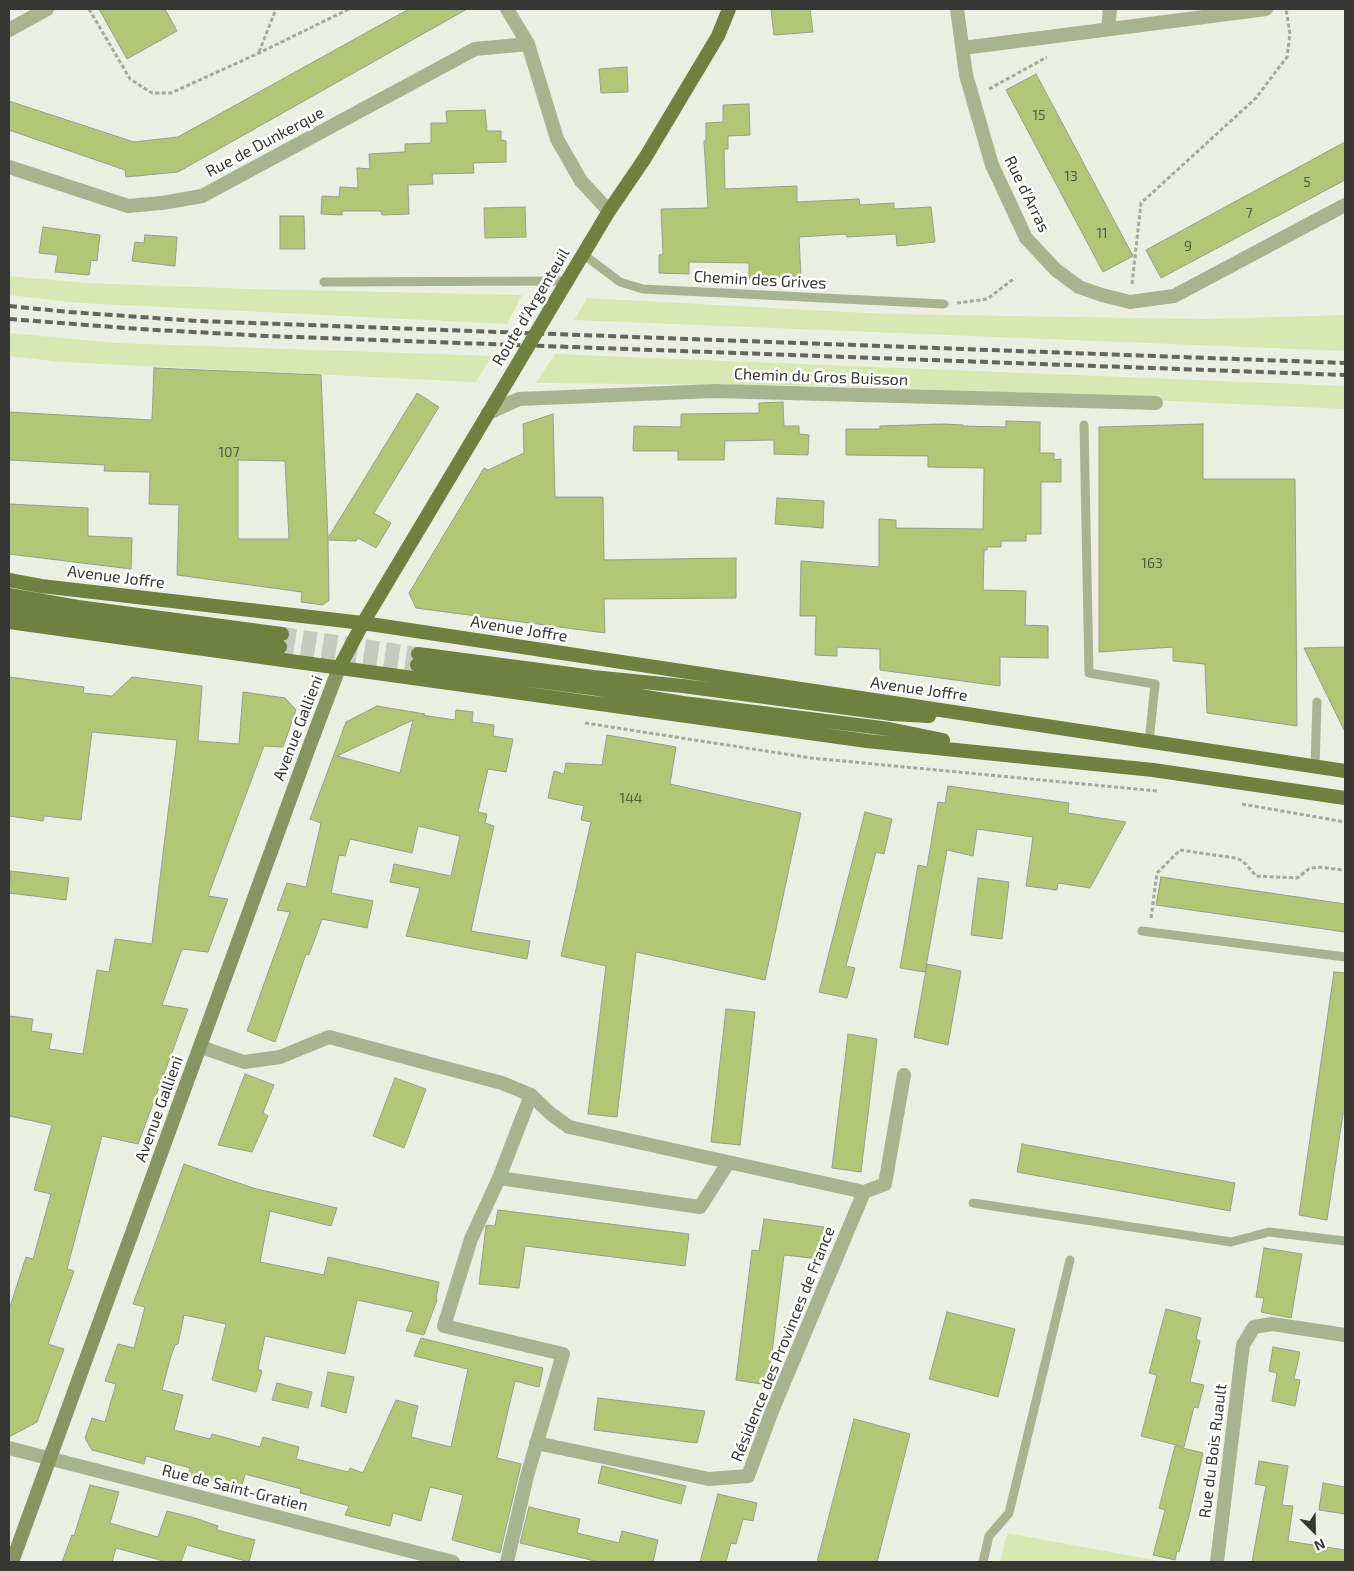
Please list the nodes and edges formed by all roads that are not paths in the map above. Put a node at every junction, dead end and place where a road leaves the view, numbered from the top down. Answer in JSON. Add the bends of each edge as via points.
{"nodes":[{"id":1,"x":47,"y":9,"type":"edge"},
{"id":2,"x":507,"y":9,"type":"edge"},
{"id":3,"x":729,"y":9,"type":"edge"},
{"id":4,"x":956,"y":9,"type":"edge"},
{"id":5,"x":1110,"y":9,"type":"edge"},
{"id":6,"x":1266,"y":9,"type":"edge"},
{"id":7,"x":1108,"y":29,"type":"junction"},
{"id":8,"x":9,"y":30,"type":"edge"},
{"id":9,"x":528,"y":44,"type":"junction"},
{"id":10,"x":963,"y":48,"type":"junction"},
{"id":11,"x":9,"y":167,"type":"edge"},
{"id":12,"x":1345,"y":205,"type":"edge"},
{"id":13,"x":609,"y":211,"type":"junction"},
{"id":14,"x":583,"y":254,"type":"junction"},
{"id":15,"x":567,"y":281,"type":"junction"},
{"id":16,"x":324,"y":282,"type":"dead end"},
{"id":17,"x":944,"y":304,"type":"road end"},
{"id":18,"x":1156,"y":403,"type":"dead end"},
{"id":19,"x":491,"y":407,"type":"junction"},
{"id":20,"x":1084,"y":425,"type":"dead end"},
{"id":21,"x":9,"y":580,"type":"edge"},
{"id":22,"x":9,"y":595,"type":"edge"},
{"id":23,"x":9,"y":609,"type":"edge"},
{"id":24,"x":9,"y":622,"type":"edge"},
{"id":25,"x":363,"y":623,"type":"junction"},
{"id":26,"x":339,"y":668,"type":"junction"},
{"id":27,"x":685,"y":679,"type":"junction"},
{"id":28,"x":1317,"y":702,"type":"dead end"},
{"id":29,"x":1149,"y":742,"type":"junction"},
{"id":30,"x":1016,"y":756,"type":"junction"},
{"id":31,"x":1315,"y":767,"type":"junction"},
{"id":32,"x":1345,"y":772,"type":"edge"},
{"id":33,"x":1345,"y":798,"type":"edge"},
{"id":34,"x":1145,"y":932,"type":"road end"},
{"id":35,"x":1345,"y":957,"type":"edge"},
{"id":36,"x":200,"y":1047,"type":"junction"},
{"id":37,"x":904,"y":1075,"type":"dead end"},
{"id":38,"x":531,"y":1095,"type":"junction"},
{"id":39,"x":728,"y":1163,"type":"junction"},
{"id":40,"x":499,"y":1178,"type":"junction"},
{"id":41,"x":864,"y":1192,"type":"junction"},
{"id":42,"x":972,"y":1203,"type":"dead end"},
{"id":43,"x":1345,"y":1241,"type":"edge"},
{"id":44,"x":1070,"y":1260,"type":"dead end"},
{"id":45,"x":1345,"y":1335,"type":"edge"},
{"id":46,"x":536,"y":1443,"type":"junction"},
{"id":47,"x":9,"y":1448,"type":"edge"},
{"id":48,"x":50,"y":1458,"type":"junction"},
{"id":49,"x":12,"y":1562,"type":"edge"},
{"id":50,"x":453,"y":1562,"type":"edge"},
{"id":51,"x":507,"y":1562,"type":"edge"},
{"id":52,"x":983,"y":1562,"type":"edge"},
{"id":53,"x":1216,"y":1562,"type":"edge"}],
"edges":[{"from":1,"to":8,"type":"street"},
{"from":2,"to":9,"type":"street"},
{"from":3,"to":13,"type":"main road","name":"Route d'Argenteuil","via":[[718,36],[645,158]]},
{"from":4,"to":10,"type":"street","name":"Rue d'Arras"},
{"from":5,"to":7,"type":"street"},
{"from":6,"to":7,"type":"street"},
{"from":7,"to":10,"type":"street"},
{"from":9,"to":11,"type":"street","name":"Rue de Dunkerque","via":[[475,49],[202,196],[128,206]]},
{"from":9,"to":13,"type":"street","via":[[558,139],[581,181]]},
{"from":10,"to":12,"type":"street","name":"Rue d'Arras","via":[[966,75],[992,165],[1026,238],[1056,270],[1079,287],[1130,302],[1174,296]]},
{"from":13,"to":14,"type":"main road","name":"Route d'Argenteuil"},
{"from":14,"to":15,"type":"main road","name":"Route d'Argenteuil"},
{"from":14,"to":17,"type":"lane","name":"Chemin des Grives","via":[[620,282],[643,289]]},
{"from":15,"to":16,"type":"lane"},
{"from":15,"to":19,"type":"main road","name":"Route d'Argenteuil","bridge":true},
{"from":18,"to":19,"type":"street","name":"Chemin du Gros Buisson","via":[[714,391],[519,399]]},
{"from":19,"to":25,"type":"main road","name":"Route d'Argenteuil"},
{"from":20,"to":29,"type":"lane","via":[[1089,673],[1155,684]]},
{"from":21,"to":25,"type":"main road","name":"Avenue Joffre"},
{"from":22,"to":23,"type":"main road","name":"Avenue Joffre","via":[[281,640]]},
{"from":24,"to":26,"type":"main road","name":"Avenue Joffre"},
{"from":25,"to":26,"type":"main road","name":"Route d'Argenteuil"},
{"from":25,"to":27,"type":"main road","name":"Avenue Joffre"},
{"from":26,"to":30,"type":"main road","name":"Avenue Joffre","via":[[867,741]]},
{"from":26,"to":36,"type":"main road","name":"Avenue Gallieni"},
{"from":27,"to":29,"type":"main road","name":"Avenue Joffre","via":[[1022,722]]},
{"from":27,"to":30,"type":"main road","name":"Avenue Joffre","via":[[593,677],[417,660],[683,703],[889,729]]},
{"from":28,"to":31,"type":"lane"},
{"from":29,"to":31,"type":"main road","name":"Avenue Joffre"},
{"from":30,"to":33,"type":"main road","name":"Avenue Joffre","via":[[1153,770]]},
{"from":31,"to":32,"type":"main road","name":"Avenue Joffre"},
{"from":34,"to":35,"type":"lane"},
{"from":36,"to":38,"type":"street","via":[[244,1062],[280,1057],[328,1037],[502,1083]]},
{"from":36,"to":48,"type":"main road","name":"Avenue Gallieni"},
{"from":37,"to":41,"type":"street","via":[[885,1184]]},
{"from":38,"to":39,"type":"street","via":[[569,1128]]},
{"from":38,"to":40,"type":"street"},
{"from":39,"to":40,"type":"street","via":[[700,1207]]},
{"from":39,"to":41,"type":"street"},
{"from":40,"to":46,"type":"street","via":[[471,1239],[444,1326],[563,1354]]},
{"from":41,"to":46,"type":"street","name":"Résidence des Provinces de France","via":[[748,1476],[709,1478]]},
{"from":42,"to":43,"type":"lane","via":[[1231,1242],[1269,1232]]},
{"from":44,"to":52,"type":"lane","via":[[1009,1513],[989,1536]]},
{"from":45,"to":53,"type":"street","name":"Rue du Bois Ruault","via":[[1272,1324],[1254,1327],[1244,1344]]},
{"from":46,"to":51,"type":"street"},
{"from":47,"to":48,"type":"street","name":"Rue de Saint-Gratien"},
{"from":48,"to":49,"type":"main road","name":"Avenue Gallieni"},
{"from":48,"to":50,"type":"street","name":"Rue de Saint-Gratien"}]}
